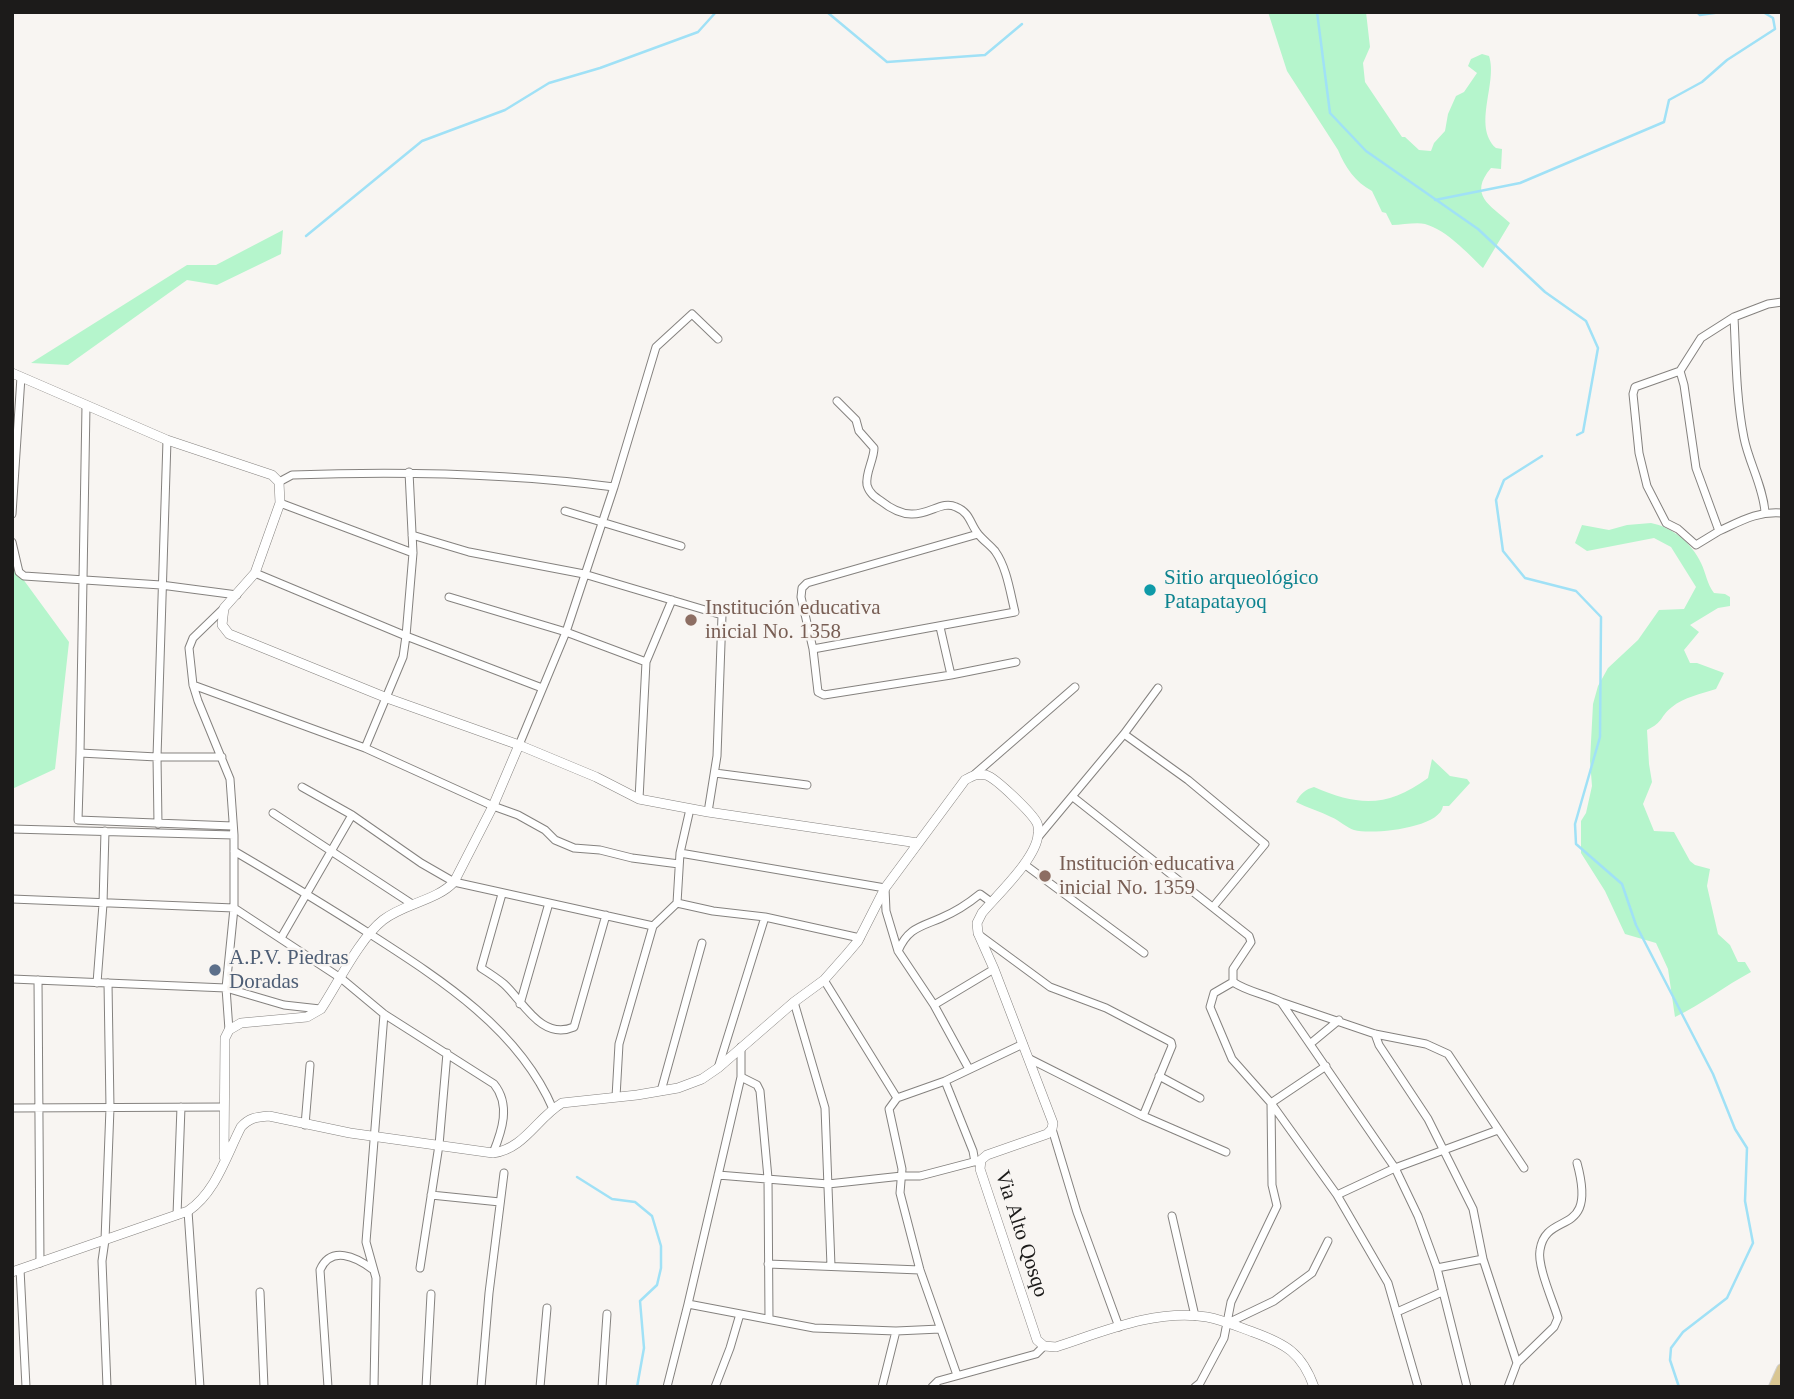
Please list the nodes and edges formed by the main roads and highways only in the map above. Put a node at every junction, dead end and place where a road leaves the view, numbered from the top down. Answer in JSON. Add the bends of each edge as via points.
{"nodes":[{"id":1,"x":1782,"y":1369,"type":"edge"},
{"id":2,"x":1774,"y":1387,"type":"edge"}],
"edges":[{"from":1,"to":2,"type":"main road"}]}
